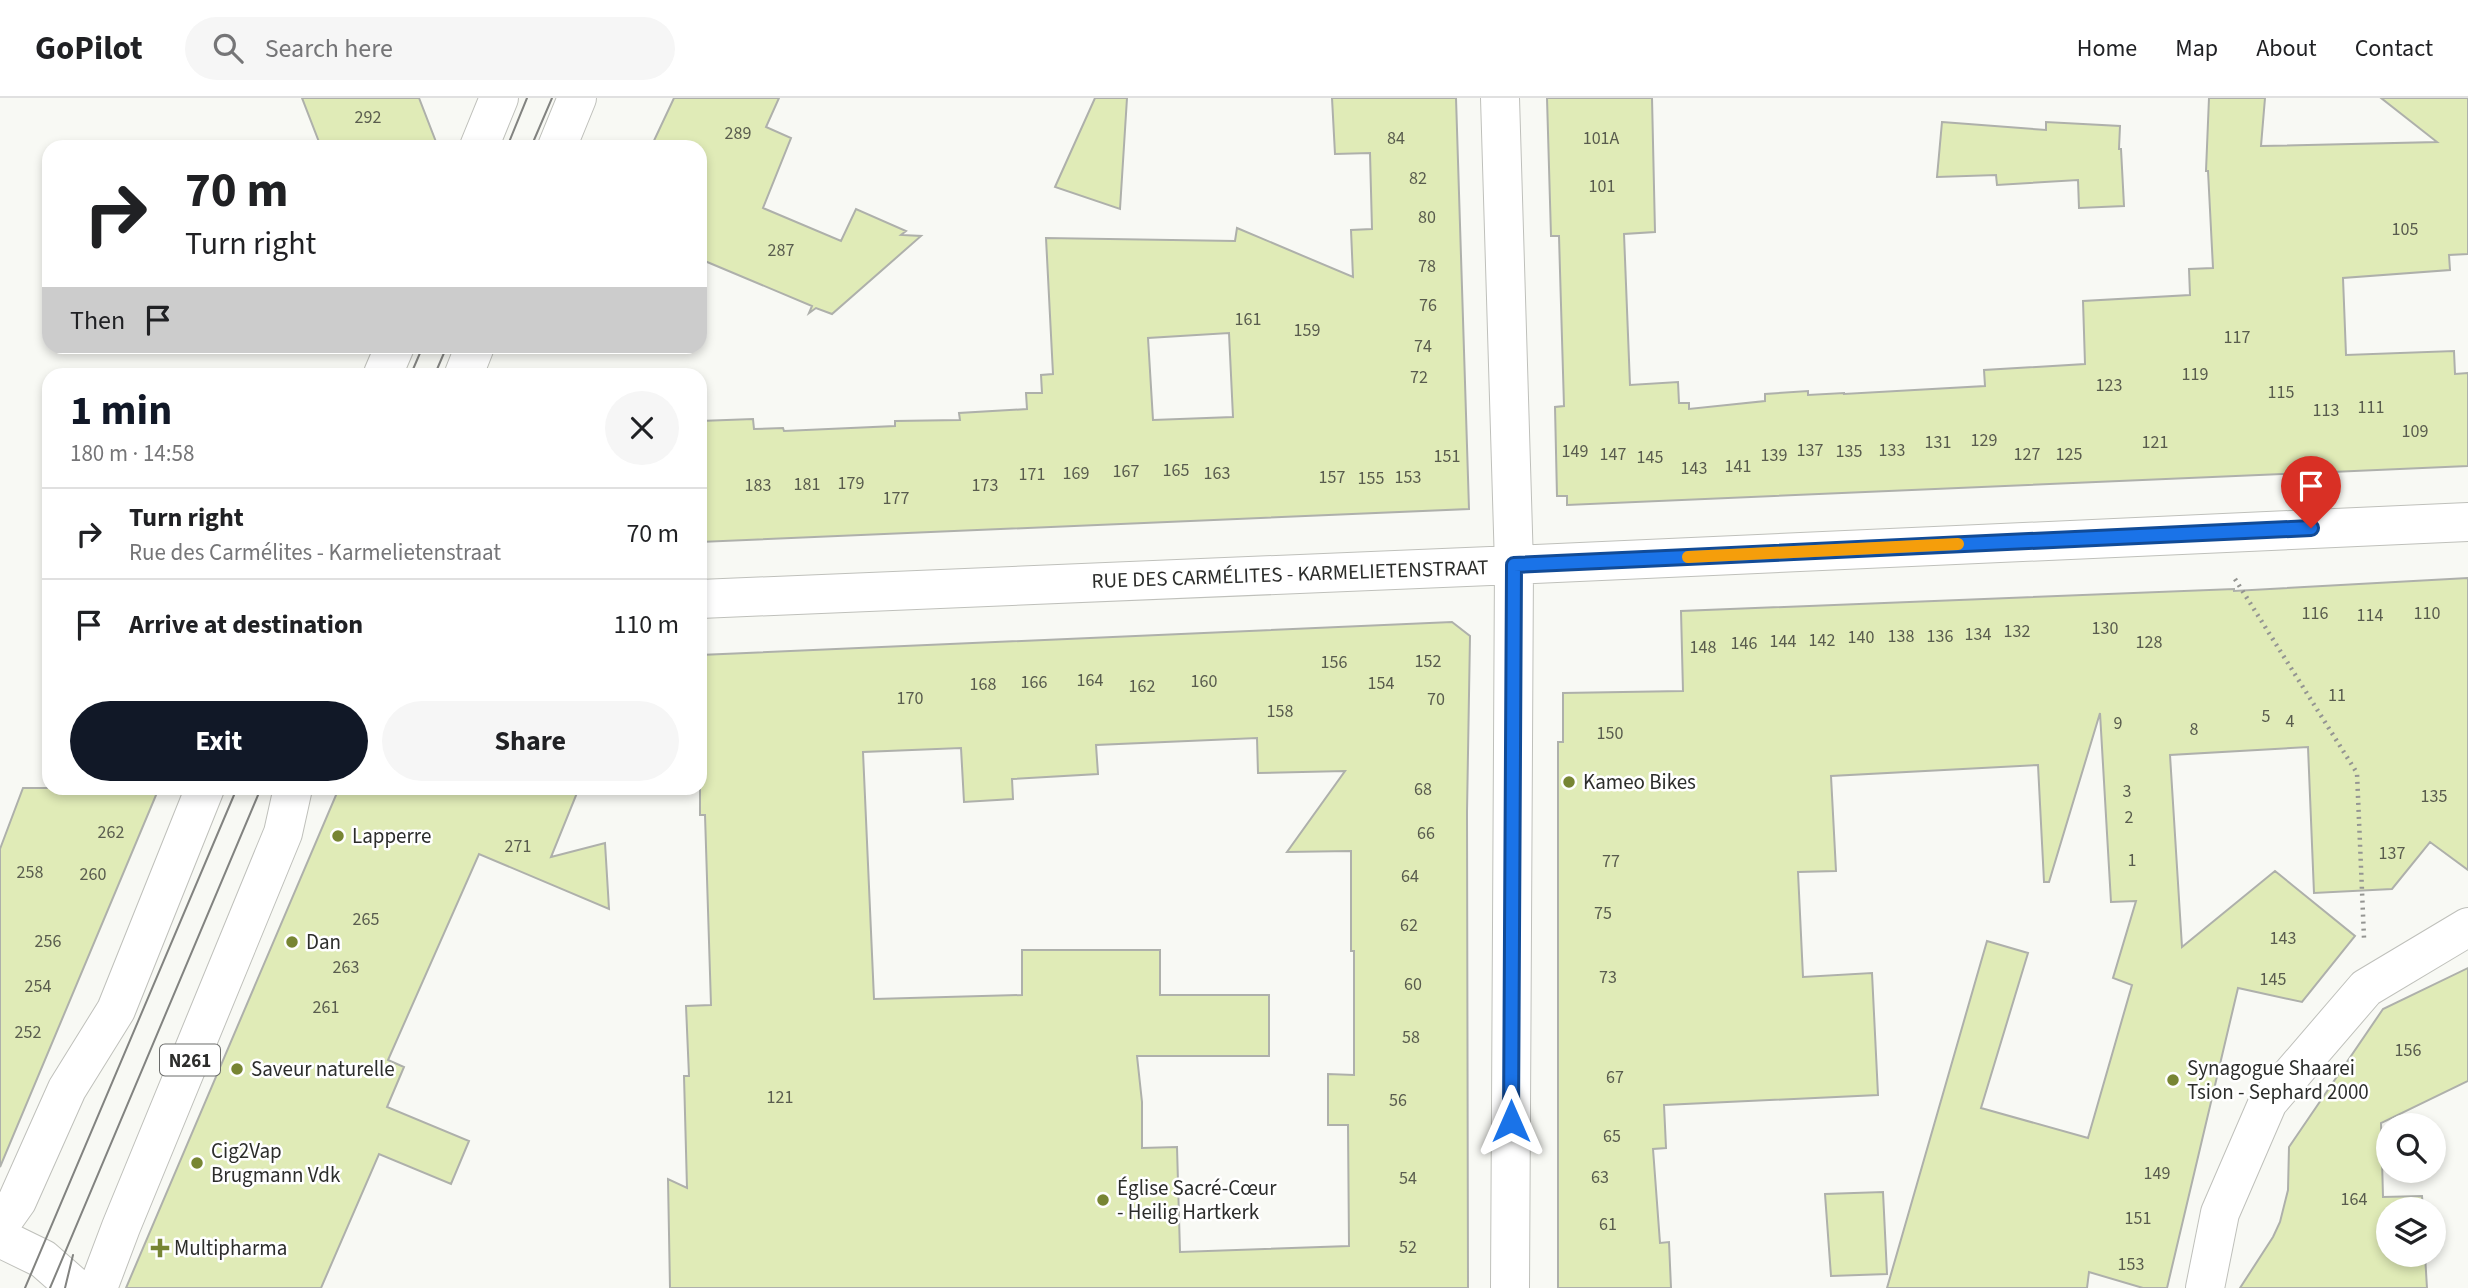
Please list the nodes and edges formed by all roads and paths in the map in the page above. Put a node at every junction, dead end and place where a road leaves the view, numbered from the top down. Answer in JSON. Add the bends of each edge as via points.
{"nodes":[{"id":1,"x":499,"y":98,"type":"edge"},
{"id":2,"x":1500,"y":98,"type":"edge"},
{"id":3,"x":573,"y":99,"type":"edge"},
{"id":4,"x":482,"y":140,"type":"edge"},
{"id":5,"x":559,"y":140,"type":"edge"},
{"id":6,"x":2468,"y":522,"type":"edge"},
{"id":7,"x":2206,"y":533,"type":"junction"},
{"id":8,"x":1514,"y":565,"type":"junction"},
{"id":9,"x":707,"y":599,"type":"edge"},
{"id":10,"x":202,"y":795,"type":"edge"},
{"id":11,"x":291,"y":795,"type":"edge"},
{"id":12,"x":2468,"y":927,"type":"edge"},
{"id":13,"x":2366,"y":988,"type":"junction"},
{"id":14,"x":0,"y":1225,"type":"edge"},
{"id":15,"x":0,"y":1238,"type":"edge"},
{"id":16,"x":76,"y":1288,"type":"edge"},
{"id":17,"x":98,"y":1288,"type":"edge"},
{"id":18,"x":1510,"y":1288,"type":"edge"},
{"id":19,"x":2205,"y":1288,"type":"edge"}],
"edges":[{"from":1,"to":4,"type":"street"},
{"from":2,"to":8,"type":"street"},
{"from":3,"to":5,"type":"street"},
{"from":6,"to":7,"type":"street","name":"RUE DES CARMÉLITES - KARMELIETENSTRAAT"},
{"from":7,"to":8,"type":"street","name":"RUE DES CARMÉLITES - KARMELIETENSTRAAT"},
{"from":7,"to":13,"type":"path","via":[[2357,773]]},
{"from":8,"to":9,"type":"street","name":"RUE DES CARMÉLITES - KARMELIETENSTRAAT"},
{"from":8,"to":18,"type":"street"},
{"from":10,"to":14,"type":"street","via":[[116,1010],[67,1089],[17,1201]]},
{"from":11,"to":17,"type":"street","number":"N261","via":[[283,832]]},
{"from":12,"to":13,"type":"street"},
{"from":13,"to":19,"type":"street","via":[[2268,1102],[2220,1213]]},
{"from":15,"to":16,"type":"street","via":[[43,1259]]}]}
